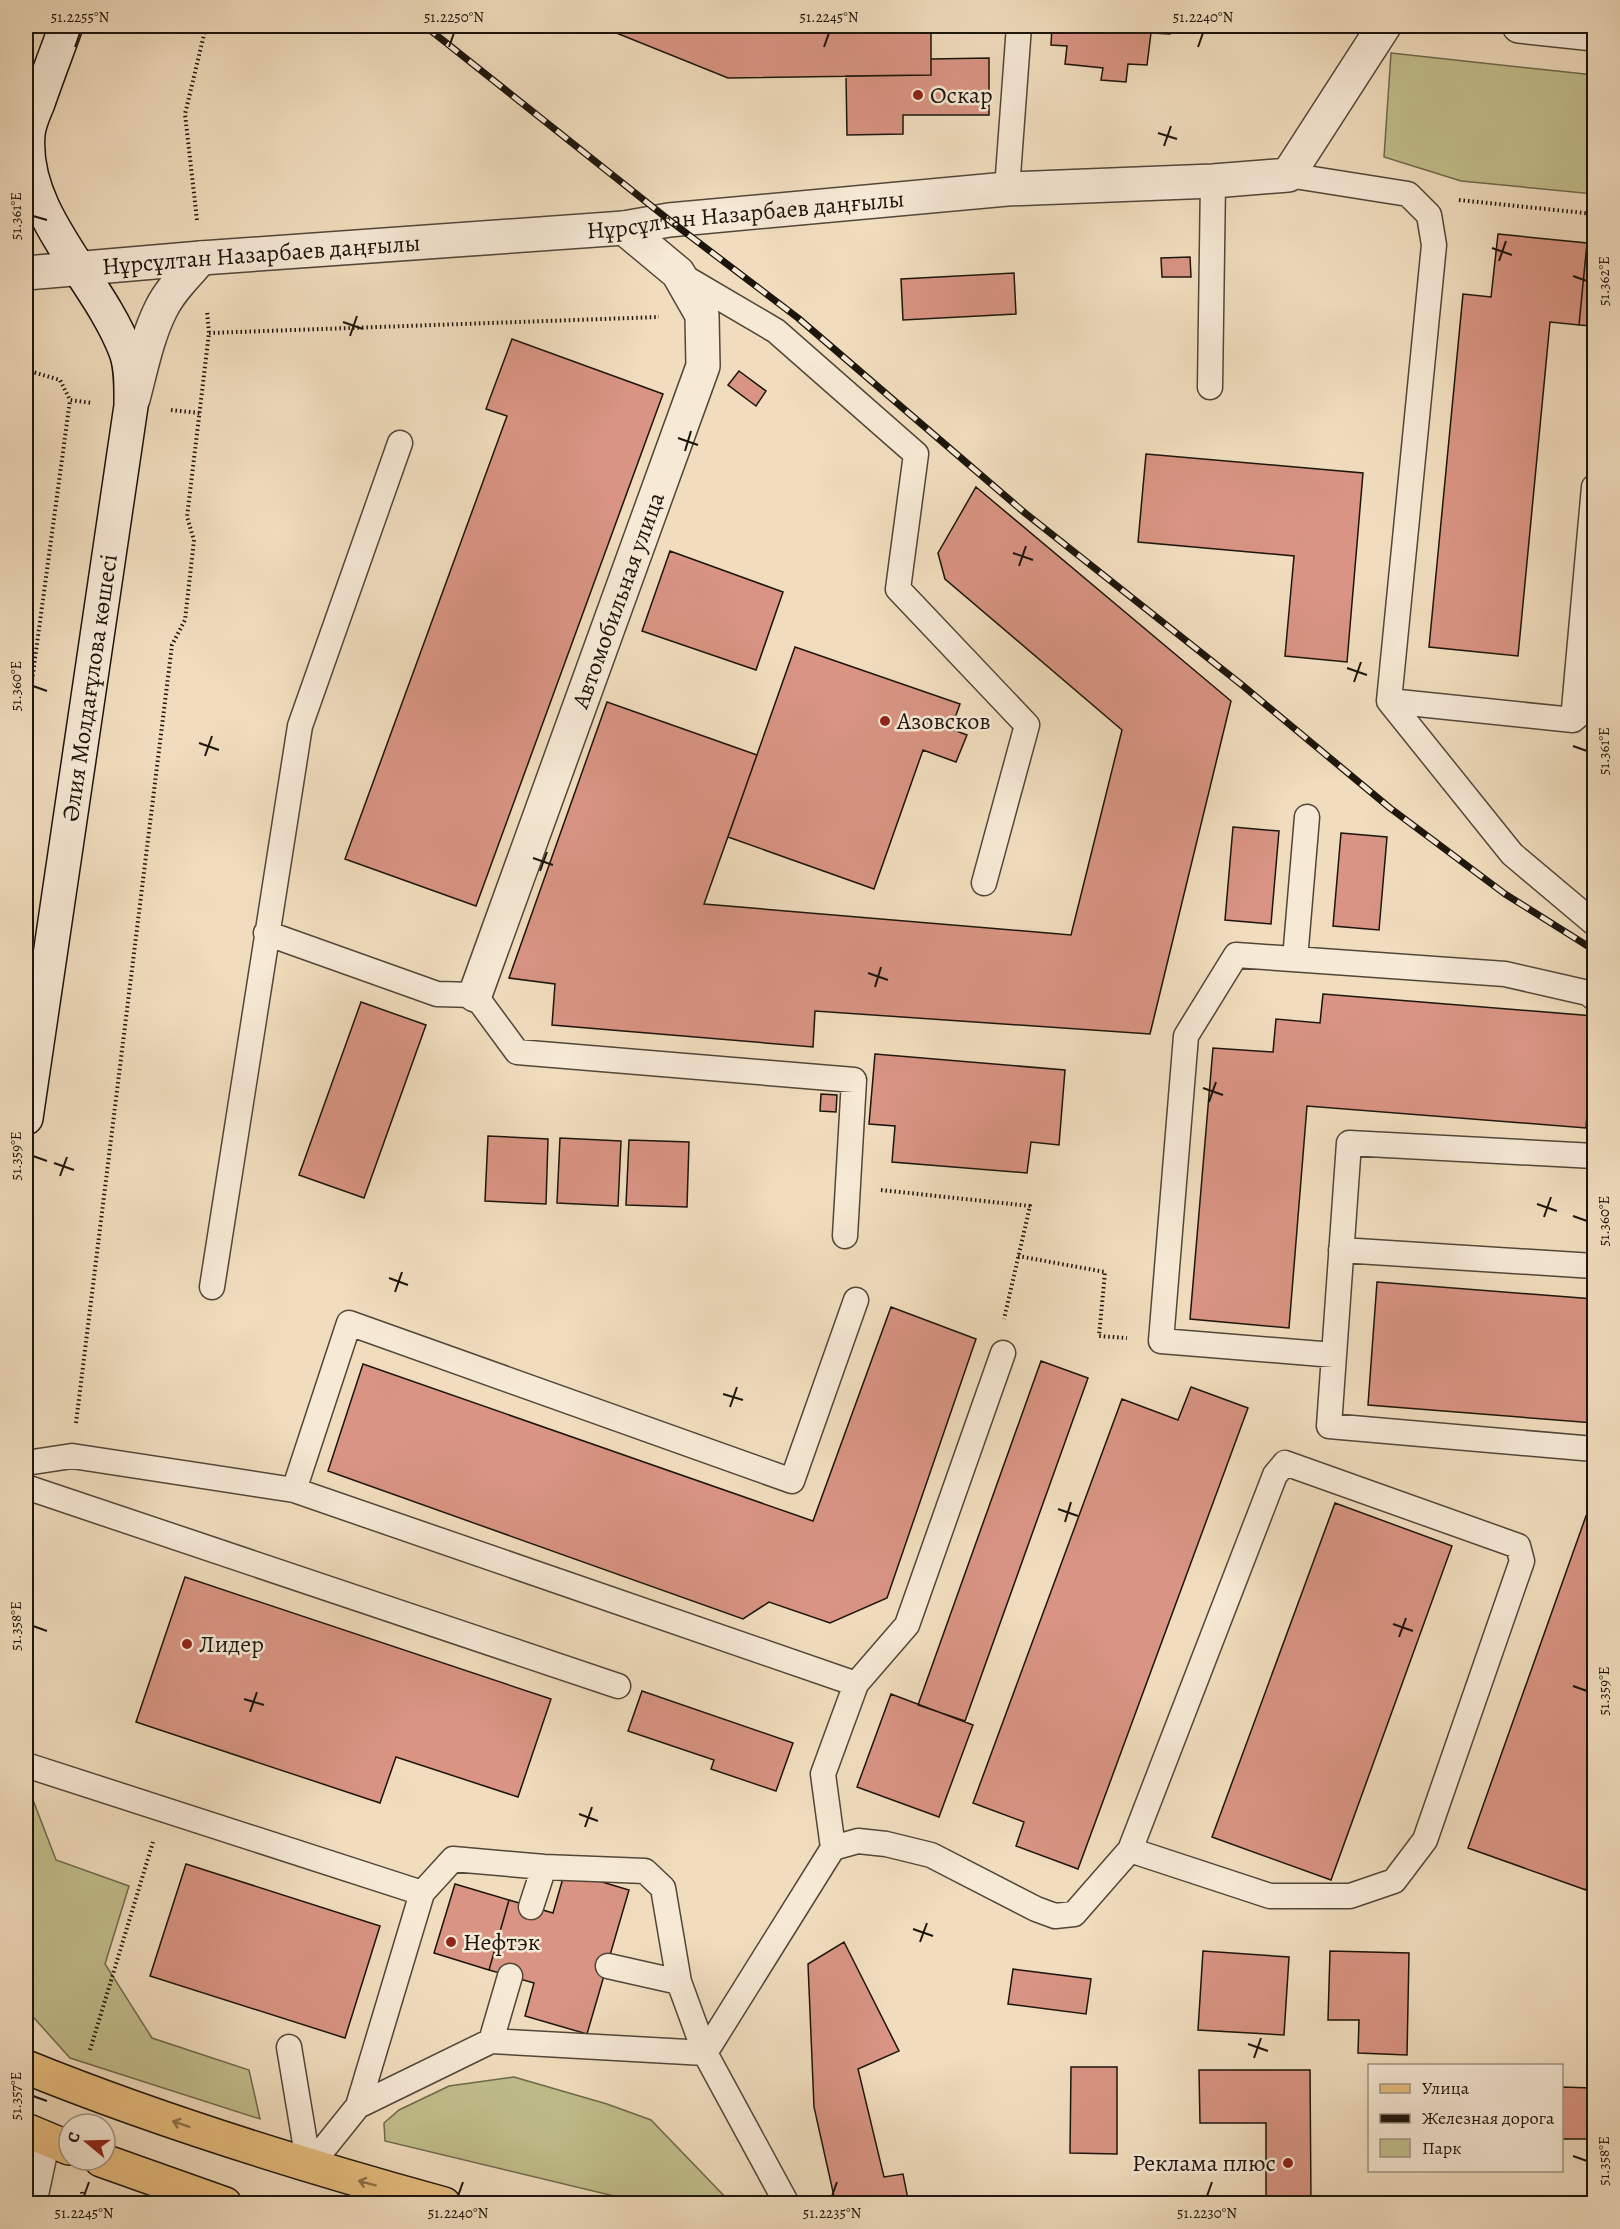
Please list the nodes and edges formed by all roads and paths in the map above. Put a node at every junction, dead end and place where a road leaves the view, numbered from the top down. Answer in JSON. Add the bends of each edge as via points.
{"nodes":[{"id":1,"x":66,"y":26,"type":"edge"},
{"id":2,"x":206,"y":26,"type":"edge"},
{"id":3,"x":1019,"y":26,"type":"edge"},
{"id":4,"x":1384,"y":26,"type":"edge"},
{"id":5,"x":1520,"y":26,"type":"edge"},
{"id":6,"x":1594,"y":34,"type":"edge"},
{"id":7,"x":27,"y":134,"type":"edge"},
{"id":8,"x":1288,"y":175,"type":"junction"},
{"id":9,"x":1213,"y":181,"type":"junction"},
{"id":10,"x":1007,"y":189,"type":"junction"},
{"id":11,"x":1408,"y":194,"type":"junction"},
{"id":12,"x":1594,"y":214,"type":"edge"},
{"id":13,"x":624,"y":228,"type":"junction"},
{"id":14,"x":201,"y":258,"type":"junction"},
{"id":15,"x":80,"y":267,"type":"junction"},
{"id":16,"x":26,"y":273,"type":"edge"},
{"id":17,"x":678,"y":273,"type":"junction"},
{"id":18,"x":702,"y":315,"type":"junction"},
{"id":19,"x":209,"y":333,"type":"junction"},
{"id":20,"x":1210,"y":387,"type":"dead end"},
{"id":21,"x":70,"y":400,"type":"dead end"},
{"id":22,"x":131,"y":406,"type":"junction"},
{"id":23,"x":400,"y":443,"type":"dead end"},
{"id":24,"x":1594,"y":487,"type":"edge"},
{"id":25,"x":1389,"y":701,"type":"junction"},
{"id":26,"x":1594,"y":702,"type":"edge"},
{"id":27,"x":1573,"y":720,"type":"junction"},
{"id":28,"x":26,"y":724,"type":"edge"},
{"id":29,"x":1307,"y":817,"type":"dead end"},
{"id":30,"x":984,"y":883,"type":"dead end"},
{"id":31,"x":1594,"y":923,"type":"edge"},
{"id":32,"x":267,"y":933,"type":"junction"},
{"id":33,"x":1295,"y":959,"type":"junction"},
{"id":34,"x":475,"y":995,"type":"junction"},
{"id":35,"x":1594,"y":998,"type":"edge"},
{"id":36,"x":33,"y":1015,"type":"edge"},
{"id":37,"x":26,"y":1118,"type":"edge"},
{"id":38,"x":1594,"y":1156,"type":"edge"},
{"id":39,"x":848,"y":1186,"type":"junction"},
{"id":40,"x":845,"y":1236,"type":"dead end"},
{"id":41,"x":1341,"y":1250,"type":"junction"},
{"id":42,"x":1018,"y":1256,"type":"junction"},
{"id":43,"x":1594,"y":1266,"type":"edge"},
{"id":44,"x":213,"y":1287,"type":"dead end"},
{"id":45,"x":856,"y":1300,"type":"dead end"},
{"id":46,"x":1002,"y":1325,"type":"dead end"},
{"id":47,"x":1161,"y":1341,"type":"junction"},
{"id":48,"x":1003,"y":1353,"type":"dead end"},
{"id":49,"x":1334,"y":1355,"type":"junction"},
{"id":50,"x":1594,"y":1449,"type":"edge"},
{"id":51,"x":72,"y":1456,"type":"junction"},
{"id":52,"x":26,"y":1463,"type":"edge"},
{"id":53,"x":26,"y":1487,"type":"edge"},
{"id":54,"x":294,"y":1490,"type":"junction"},
{"id":55,"x":856,"y":1684,"type":"junction"},
{"id":56,"x":618,"y":1686,"type":"dead end"},
{"id":57,"x":26,"y":1765,"type":"edge"},
{"id":58,"x":163,"y":1809,"type":"junction"},
{"id":59,"x":833,"y":1848,"type":"junction"},
{"id":60,"x":1130,"y":1850,"type":"junction"},
{"id":61,"x":544,"y":1867,"type":"junction"},
{"id":62,"x":422,"y":1893,"type":"junction"},
{"id":63,"x":531,"y":1906,"type":"dead end"},
{"id":64,"x":608,"y":1966,"type":"dead end"},
{"id":65,"x":510,"y":1976,"type":"dead end"},
{"id":66,"x":679,"y":1982,"type":"junction"},
{"id":67,"x":491,"y":2041,"type":"junction"},
{"id":68,"x":289,"y":2047,"type":"dead end"},
{"id":69,"x":705,"y":2053,"type":"junction"},
{"id":70,"x":26,"y":2067,"type":"edge"},
{"id":71,"x":79,"y":2088,"type":"junction"},
{"id":72,"x":358,"y":2106,"type":"junction"},
{"id":73,"x":48,"y":2139,"type":"edge"},
{"id":74,"x":117,"y":2166,"type":"edge"},
{"id":75,"x":309,"y":2167,"type":"junction"},
{"id":76,"x":34,"y":2204,"type":"edge"},
{"id":77,"x":225,"y":2204,"type":"edge"},
{"id":78,"x":444,"y":2204,"type":"edge"},
{"id":79,"x":787,"y":2204,"type":"edge"}],
"edges":[{"from":1,"to":7,"type":"street"},
{"from":2,"to":14,"type":"path","via":[[185,114]]},
{"from":3,"to":10,"type":"lane"},
{"from":4,"to":8,"type":"street"},
{"from":5,"to":6,"type":"street"},
{"from":7,"to":15,"type":"street","name":"Әлия Молдағұлова көшесі","via":[[34,185],[50,221]]},
{"from":8,"to":9,"type":"street","name":"Нұрсұлтан Назарбаев даңғылы"},
{"from":8,"to":11,"type":"lane"},
{"from":9,"to":10,"type":"street","name":"Нұрсұлтан Назарбаев даңғылы"},
{"from":9,"to":20,"type":"lane"},
{"from":10,"to":13,"type":"street","name":"Нұрсұлтан Назарбаев даңғылы","via":[[669,220]]},
{"from":11,"to":12,"type":"path"},
{"from":11,"to":25,"type":"lane","via":[[1429,214],[1434,245]]},
{"from":13,"to":14,"type":"street","name":"Нұрсұлтан Назарбаев даңғылы"},
{"from":13,"to":17,"type":"street","name":"Автомобильная улица"},
{"from":14,"to":15,"type":"street","name":"Нұрсұлтан Назарбаев даңғылы"},
{"from":14,"to":19,"type":"path"},
{"from":14,"to":22,"type":"street","via":[[161,308],[148,340]]},
{"from":15,"to":16,"type":"street","name":"Нұрсұлтан Назарбаев даңғылы"},
{"from":15,"to":22,"type":"street","name":"Әлия Молдағұлова көшесі","via":[[127,354]]},
{"from":17,"to":18,"type":"street","name":"Автомобильная улица"},
{"from":17,"to":30,"type":"lane","via":[[776,331],[916,454],[898,589],[1027,725]]},
{"from":18,"to":19,"type":"path"},
{"from":18,"to":34,"type":"street","name":"Автомобильная улица","via":[[703,366]]},
{"from":19,"to":51,"type":"path","via":[[187,517],[194,540],[185,620],[172,645]]},
{"from":21,"to":28,"type":"path"},
{"from":22,"to":36,"type":"street","name":"Әлия Молдағұлова көшесі"},
{"from":23,"to":32,"type":"lane","via":[[300,726]]},
{"from":24,"to":27,"type":"lane"},
{"from":25,"to":27,"type":"lane"},
{"from":25,"to":31,"type":"lane","via":[[1512,854]]},
{"from":26,"to":27,"type":"lane"},
{"from":29,"to":33,"type":"lane"},
{"from":32,"to":34,"type":"lane","via":[[437,994]]},
{"from":32,"to":44,"type":"lane"},
{"from":33,"to":35,"type":"lane","via":[[1505,974],[1588,993]]},
{"from":33,"to":47,"type":"lane","via":[[1236,955],[1186,1036]]},
{"from":34,"to":39,"type":"lane","via":[[517,1052],[854,1080]]},
{"from":36,"to":37,"type":"street","name":"Әлия Молдағұлова көшесі"},
{"from":38,"to":41,"type":"lane","via":[[1348,1143]]},
{"from":39,"to":40,"type":"lane"},
{"from":39,"to":42,"type":"path","via":[[1030,1206]]},
{"from":41,"to":43,"type":"lane"},
{"from":41,"to":49,"type":"lane"},
{"from":42,"to":46,"type":"path"},
{"from":42,"to":47,"type":"path","via":[[1105,1272],[1100,1336]]},
{"from":45,"to":54,"type":"lane","via":[[792,1481],[348,1323]]},
{"from":47,"to":49,"type":"lane"},
{"from":48,"to":55,"type":"lane","via":[[907,1625]]},
{"from":49,"to":50,"type":"lane","via":[[1329,1426]]},
{"from":51,"to":52,"type":"lane"},
{"from":51,"to":54,"type":"lane"},
{"from":53,"to":56,"type":"lane"},
{"from":54,"to":55,"type":"lane"},
{"from":55,"to":59,"type":"lane","via":[[823,1774]]},
{"from":57,"to":58,"type":"lane"},
{"from":58,"to":62,"type":"lane"},
{"from":58,"to":71,"type":"path"},
{"from":59,"to":60,"type":"lane","via":[[858,1841],[931,1855],[1055,1916],[1074,1914]]},
{"from":59,"to":69,"type":"lane"},
{"from":60,"to":60,"type":"lane","via":[[1270,1896],[1350,1896],[1394,1881],[1425,1840],[1522,1560],[1518,1546],[1285,1463],[1275,1475]]},
{"from":61,"to":62,"type":"lane","via":[[453,1858]]},
{"from":61,"to":63,"type":"lane"},
{"from":61,"to":66,"type":"lane","via":[[645,1871],[663,1888]]},
{"from":62,"to":72,"type":"lane"},
{"from":64,"to":66,"type":"lane"},
{"from":65,"to":67,"type":"lane"},
{"from":66,"to":69,"type":"lane"},
{"from":67,"to":69,"type":"lane"},
{"from":67,"to":72,"type":"lane"},
{"from":68,"to":75,"type":"lane"},
{"from":69,"to":79,"type":"lane"},
{"from":70,"to":71,"type":"main road"},
{"from":75,"to":71,"type":"main road","one_way":true},
{"from":72,"to":75,"type":"lane"},
{"from":73,"to":76,"type":"lane"},
{"from":74,"to":77,"type":"main road"},
{"from":78,"to":75,"type":"main road","one_way":true}]}
